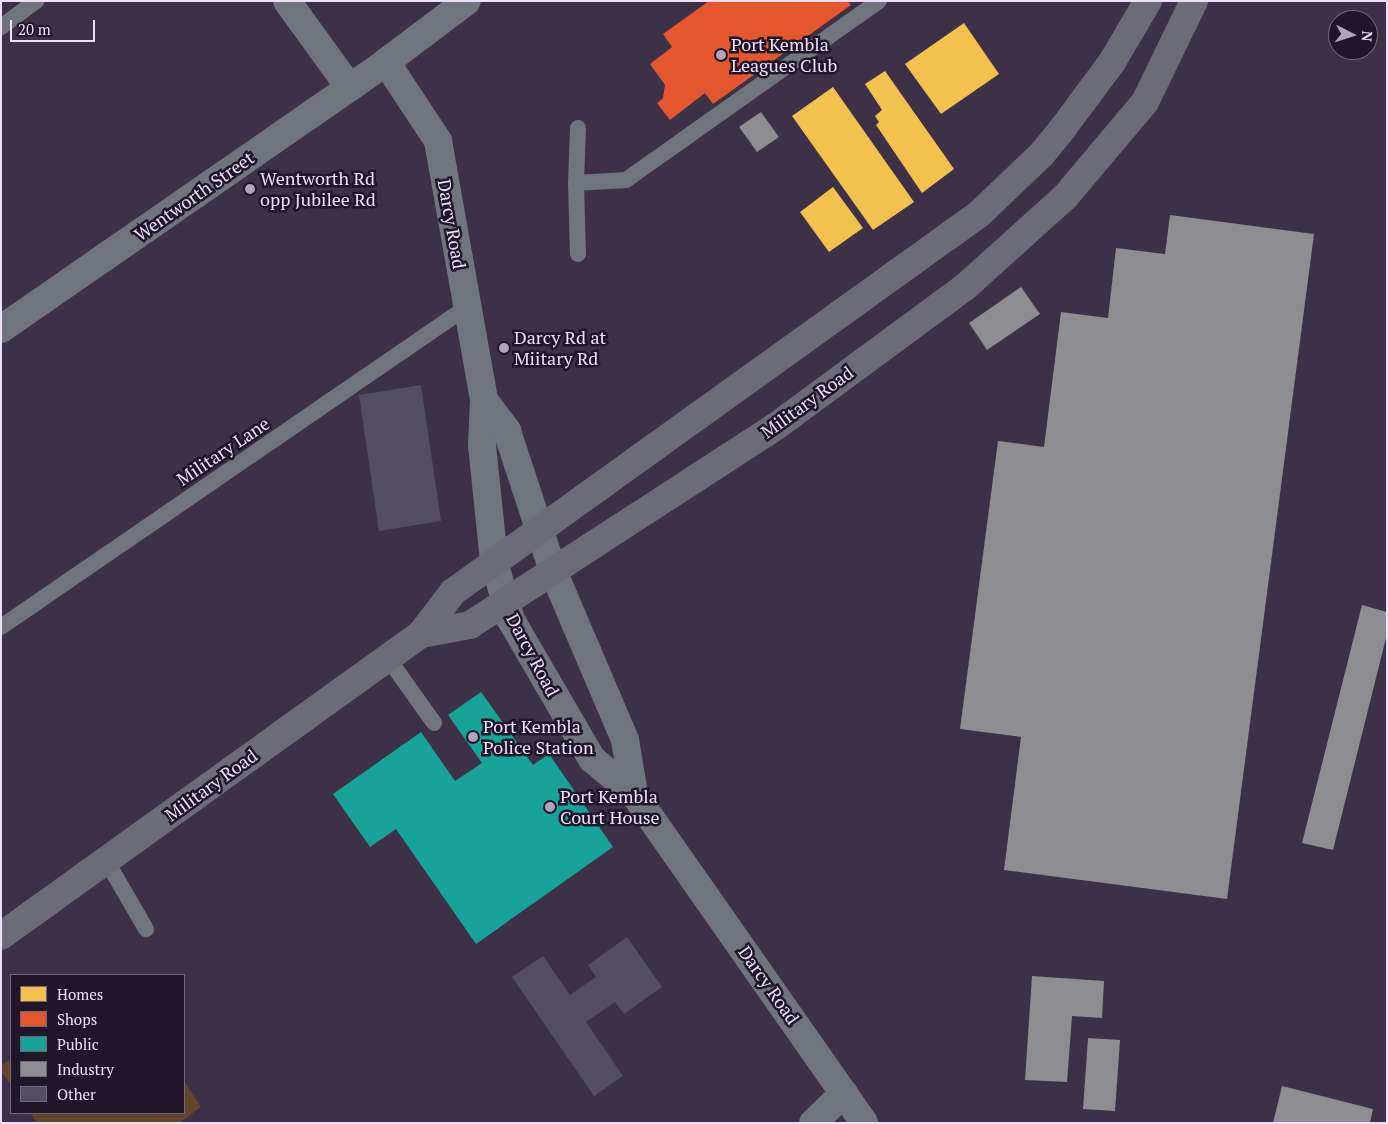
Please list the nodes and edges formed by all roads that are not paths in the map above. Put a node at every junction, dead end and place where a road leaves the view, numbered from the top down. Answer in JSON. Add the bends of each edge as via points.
{"nodes":[{"id":1,"x":36,"y":1,"type":"edge"},
{"id":2,"x":287,"y":1,"type":"edge"},
{"id":3,"x":467,"y":1,"type":"edge"},
{"id":4,"x":879,"y":1,"type":"edge"},
{"id":5,"x":1148,"y":1,"type":"edge"},
{"id":6,"x":1194,"y":1,"type":"edge"},
{"id":7,"x":1,"y":27,"type":"edge"},
{"id":8,"x":386,"y":62,"type":"junction"},
{"id":9,"x":350,"y":88,"type":"junction"},
{"id":10,"x":578,"y":128,"type":"dead end"},
{"id":11,"x":576,"y":183,"type":"junction"},
{"id":12,"x":578,"y":254,"type":"dead end"},
{"id":13,"x":467,"y":307,"type":"junction"},
{"id":14,"x":1,"y":330,"type":"edge"},
{"id":15,"x":484,"y":400,"type":"junction"},
{"id":16,"x":539,"y":529,"type":"junction"},
{"id":17,"x":494,"y":562,"type":"junction"},
{"id":18,"x":553,"y":571,"type":"junction"},
{"id":19,"x":506,"y":601,"type":"junction"},
{"id":20,"x":1,"y":627,"type":"edge"},
{"id":21,"x":421,"y":634,"type":"junction"},
{"id":22,"x":387,"y":657,"type":"junction"},
{"id":23,"x":434,"y":723,"type":"dead end"},
{"id":24,"x":634,"y":794,"type":"junction"},
{"id":25,"x":106,"y":860,"type":"junction"},
{"id":26,"x":146,"y":930,"type":"dead end"},
{"id":27,"x":1,"y":936,"type":"edge"},
{"id":28,"x":844,"y":1093,"type":"junction"},
{"id":29,"x":813,"y":1123,"type":"edge"},
{"id":30,"x":864,"y":1123,"type":"edge"}],
"edges":[{"from":1,"to":7,"type":"lane"},
{"from":2,"to":9,"type":"street"},
{"from":3,"to":8,"type":"street","name":"Wentworth Street"},
{"from":4,"to":11,"type":"lane","via":[[636,174],[614,182]]},
{"from":5,"to":16,"type":"main road","name":"Military Road","via":[[1105,72],[1042,154],[979,214]]},
{"from":6,"to":18,"type":"main road","name":"Military Road","via":[[1145,102],[1065,197],[964,287],[775,427]]},
{"from":8,"to":9,"type":"street","name":"Wentworth Street"},
{"from":8,"to":13,"type":"street","name":"Darcy Road","via":[[438,141]]},
{"from":9,"to":14,"type":"street","name":"Wentworth Street"},
{"from":10,"to":11,"type":"lane"},
{"from":11,"to":12,"type":"lane"},
{"from":13,"to":15,"type":"street","name":"Darcy Road"},
{"from":13,"to":20,"type":"lane","name":"Military Lane"},
{"from":15,"to":16,"type":"street","name":"Darcy Road","via":[[507,431]]},
{"from":15,"to":17,"type":"street","name":"Darcy Road","via":[[482,445]]},
{"from":16,"to":17,"type":"main road","name":"Military Road"},
{"from":16,"to":18,"type":"street","name":"Darcy Road"},
{"from":17,"to":19,"type":"street","name":"Darcy Road"},
{"from":17,"to":21,"type":"main road","name":"Military Road","via":[[453,592]]},
{"from":18,"to":19,"type":"main road","name":"Military Road"},
{"from":18,"to":24,"type":"street","name":"Darcy Road","via":[[625,740]]},
{"from":19,"to":21,"type":"main road","name":"Military Road","via":[[470,624]]},
{"from":19,"to":24,"type":"street","name":"Darcy Road","via":[[524,643],[592,759]]},
{"from":21,"to":22,"type":"main road","name":"Military Road"},
{"from":22,"to":23,"type":"lane"},
{"from":22,"to":25,"type":"main road","name":"Military Road"},
{"from":24,"to":28,"type":"street","name":"Darcy Road"},
{"from":25,"to":26,"type":"lane"},
{"from":25,"to":27,"type":"main road","name":"Military Road"},
{"from":28,"to":29,"type":"street"},
{"from":28,"to":30,"type":"street","name":"Darcy Road"}]}
